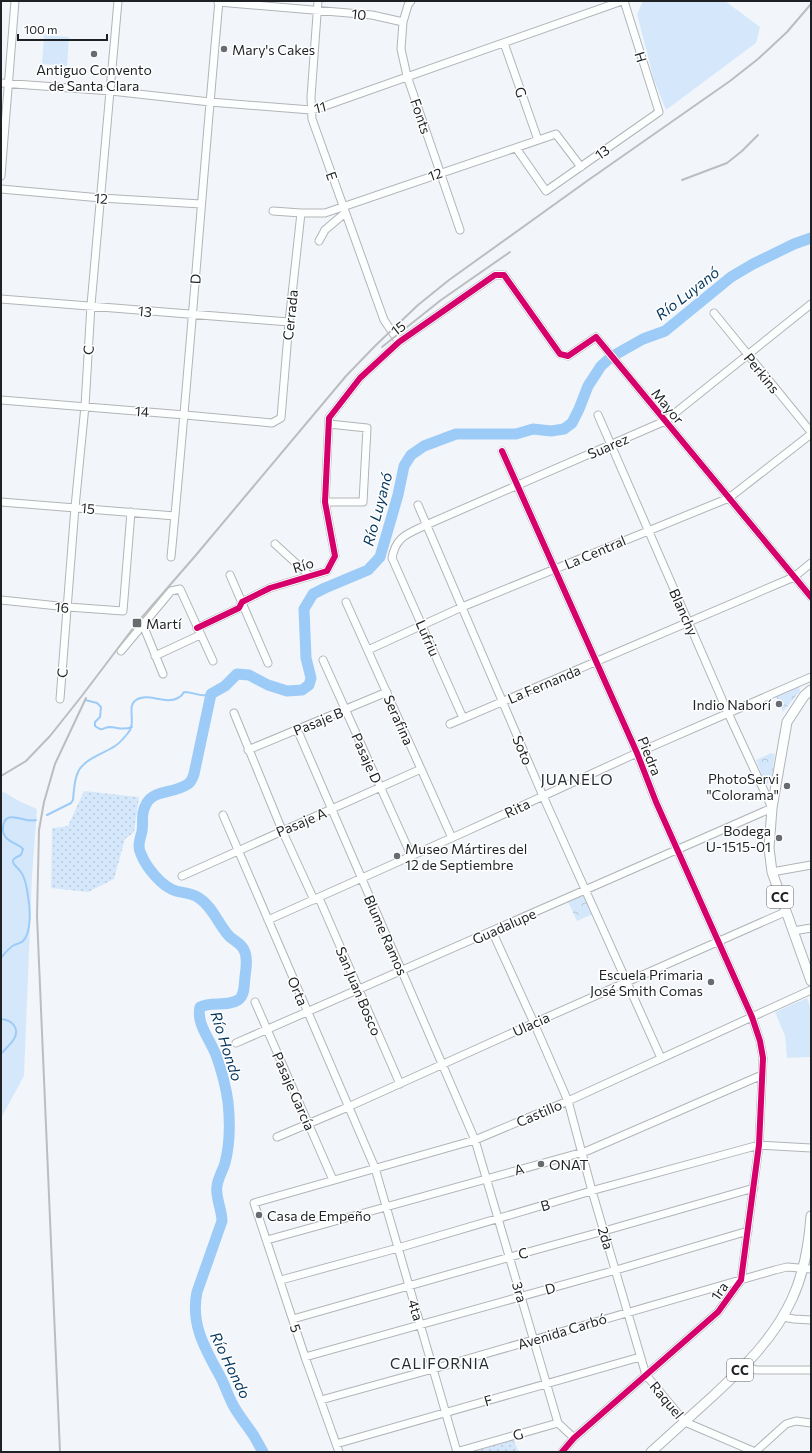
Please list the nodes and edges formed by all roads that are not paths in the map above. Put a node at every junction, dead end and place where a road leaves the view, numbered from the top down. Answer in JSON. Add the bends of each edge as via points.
{"nodes":[{"id":1,"x":15,"y":1,"type":"edge"},
{"id":2,"x":118,"y":1,"type":"edge"},
{"id":3,"x":318,"y":1,"type":"edge"},
{"id":4,"x":410,"y":1,"type":"edge"},
{"id":5,"x":602,"y":1,"type":"edge"},
{"id":6,"x":623,"y":1,"type":"edge"},
{"id":7,"x":218,"y":2,"type":"edge"},
{"id":8,"x":612,"y":4,"type":"junction"},
{"id":9,"x":318,"y":10,"type":"junction"},
{"id":10,"x":403,"y":22,"type":"junction"},
{"id":11,"x":504,"y":43,"type":"junction"},
{"id":12,"x":407,"y":76,"type":"junction"},
{"id":13,"x":1,"y":83,"type":"edge"},
{"id":14,"x":9,"y":84,"type":"junction"},
{"id":15,"x":110,"y":91,"type":"junction"},
{"id":16,"x":210,"y":102,"type":"junction"},
{"id":17,"x":311,"y":110,"type":"junction"},
{"id":18,"x":658,"y":112,"type":"joint"},
{"id":19,"x":538,"y":140,"type":"junction"},
{"id":20,"x":516,"y":148,"type":"junction"},
{"id":21,"x":581,"y":167,"type":"junction"},
{"id":22,"x":440,"y":172,"type":"junction"},
{"id":23,"x":1,"y":176,"type":"edge"},
{"id":24,"x":1,"y":189,"type":"edge"},
{"id":25,"x":101,"y":198,"type":"junction"},
{"id":26,"x":201,"y":204,"type":"junction"},
{"id":27,"x":344,"y":210,"type":"junction"},
{"id":28,"x":273,"y":211,"type":"dead end"},
{"id":29,"x":301,"y":213,"type":"junction"},
{"id":30,"x":460,"y":230,"type":"dead end"},
{"id":31,"x":319,"y":241,"type":"dead end"},
{"id":32,"x":504,"y":275,"type":"joint"},
{"id":33,"x":1,"y":299,"type":"edge"},
{"id":34,"x":811,"y":304,"type":"edge"},
{"id":35,"x":91,"y":305,"type":"junction"},
{"id":36,"x":714,"y":313,"type":"dead end"},
{"id":37,"x":193,"y":314,"type":"junction"},
{"id":38,"x":289,"y":322,"type":"junction"},
{"id":39,"x":399,"y":342,"type":"junction"},
{"id":40,"x":748,"y":355,"type":"junction"},
{"id":41,"x":1,"y":400,"type":"edge"},
{"id":42,"x":85,"y":406,"type":"junction"},
{"id":43,"x":185,"y":414,"type":"junction"},
{"id":44,"x":598,"y":415,"type":"dead end"},
{"id":45,"x":281,"y":418,"type":"joint"},
{"id":46,"x":665,"y":420,"type":"junction"},
{"id":47,"x":329,"y":424,"type":"junction"},
{"id":48,"x":811,"y":433,"type":"edge"},
{"id":49,"x":612,"y":445,"type":"junction"},
{"id":50,"x":502,"y":451,"type":"dead end"},
{"id":51,"x":517,"y":484,"type":"junction"},
{"id":52,"x":729,"y":498,"type":"junction"},
{"id":53,"x":1,"y":502,"type":"edge"},
{"id":54,"x":325,"y":502,"type":"junction"},
{"id":55,"x":418,"y":505,"type":"dead end"},
{"id":56,"x":75,"y":507,"type":"junction"},
{"id":57,"x":131,"y":512,"type":"junction"},
{"id":58,"x":175,"y":516,"type":"junction"},
{"id":59,"x":426,"y":525,"type":"junction"},
{"id":60,"x":648,"y":531,"type":"junction"},
{"id":61,"x":275,"y":544,"type":"dead end"},
{"id":62,"x":172,"y":558,"type":"dead end"},
{"id":63,"x":392,"y":558,"type":"joint"},
{"id":64,"x":811,"y":563,"type":"edge"},
{"id":65,"x":555,"y":569,"type":"junction"},
{"id":66,"x":230,"y":575,"type":"dead end"},
{"id":67,"x":310,"y":576,"type":"junction"},
{"id":68,"x":794,"y":577,"type":"junction"},
{"id":69,"x":811,"y":597,"type":"edge"},
{"id":70,"x":1,"y":600,"type":"edge"},
{"id":71,"x":242,"y":602,"type":"junction"},
{"id":72,"x":346,"y":602,"type":"dead end"},
{"id":73,"x":68,"y":607,"type":"junction"},
{"id":74,"x":462,"y":607,"type":"junction"},
{"id":75,"x":688,"y":622,"type":"junction"},
{"id":76,"x":143,"y":625,"type":"junction"},
{"id":77,"x":422,"y":626,"type":"junction"},
{"id":78,"x":197,"y":628,"type":"junction"},
{"id":79,"x":200,"y":635,"type":"junction"},
{"id":80,"x":368,"y":650,"type":"junction"},
{"id":81,"x":121,"y":651,"type":"dead end"},
{"id":82,"x":155,"y":656,"type":"junction"},
{"id":83,"x":323,"y":660,"type":"dead end"},
{"id":84,"x":213,"y":661,"type":"dead end"},
{"id":85,"x":596,"y":662,"type":"junction"},
{"id":86,"x":268,"y":663,"type":"dead end"},
{"id":87,"x":163,"y":674,"type":"dead end"},
{"id":88,"x":811,"y":677,"type":"edge"},
{"id":89,"x":811,"y":690,"type":"edge"},
{"id":90,"x":387,"y":692,"type":"junction"},
{"id":91,"x":60,"y":700,"type":"dead end"},
{"id":92,"x":502,"y":702,"type":"junction"},
{"id":93,"x":346,"y":710,"type":"junction"},
{"id":94,"x":234,"y":713,"type":"dead end"},
{"id":95,"x":728,"y":713,"type":"junction"},
{"id":96,"x":463,"y":718,"type":"junction"},
{"id":97,"x":450,"y":724,"type":"dead end"},
{"id":98,"x":297,"y":729,"type":"junction"},
{"id":99,"x":248,"y":750,"type":"junction"},
{"id":100,"x":637,"y":753,"type":"junction"},
{"id":101,"x":421,"y":769,"type":"junction"},
{"id":102,"x":380,"y":787,"type":"junction"},
{"id":103,"x":543,"y":796,"type":"junction"},
{"id":104,"x":772,"y":808,"type":"junction"},
{"id":105,"x":331,"y":809,"type":"junction"},
{"id":106,"x":223,"y":815,"type":"dead end"},
{"id":107,"x":282,"y":830,"type":"junction"},
{"id":108,"x":452,"y":838,"type":"junction"},
{"id":109,"x":678,"y":849,"type":"junction"},
{"id":110,"x":238,"y":851,"type":"junction"},
{"id":111,"x":411,"y":855,"type":"junction"},
{"id":112,"x":811,"y":865,"type":"edge"},
{"id":113,"x":772,"y":872,"type":"junction"},
{"id":114,"x":182,"y":876,"type":"dead end"},
{"id":115,"x":361,"y":878,"type":"junction"},
{"id":116,"x":585,"y":890,"type":"junction"},
{"id":117,"x":317,"y":899,"type":"junction"},
{"id":118,"x":786,"y":912,"type":"junction"},
{"id":119,"x":268,"y":920,"type":"junction"},
{"id":120,"x":811,"y":928,"type":"edge"},
{"id":121,"x":492,"y":931,"type":"junction"},
{"id":122,"x":793,"y":931,"type":"junction"},
{"id":123,"x":718,"y":942,"type":"junction"},
{"id":124,"x":402,"y":971,"type":"junction"},
{"id":125,"x":811,"y":981,"type":"edge"},
{"id":126,"x":626,"y":982,"type":"junction"},
{"id":127,"x":359,"y":990,"type":"junction"},
{"id":128,"x":811,"y":990,"type":"edge"},
{"id":129,"x":255,"y":1002,"type":"dead end"},
{"id":130,"x":307,"y":1013,"type":"junction"},
{"id":131,"x":752,"y":1017,"type":"junction"},
{"id":132,"x":534,"y":1023,"type":"junction"},
{"id":133,"x":267,"y":1030,"type":"junction"},
{"id":134,"x":236,"y":1043,"type":"dead end"},
{"id":135,"x":661,"y":1058,"type":"junction"},
{"id":136,"x":442,"y":1064,"type":"junction"},
{"id":137,"x":762,"y":1075,"type":"junction"},
{"id":138,"x":400,"y":1084,"type":"junction"},
{"id":139,"x":568,"y":1101,"type":"junction"},
{"id":140,"x":348,"y":1107,"type":"junction"},
{"id":141,"x":309,"y":1124,"type":"junction"},
{"id":142,"x":277,"y":1137,"type":"dead end"},
{"id":143,"x":475,"y":1140,"type":"junction"},
{"id":144,"x":759,"y":1145,"type":"junction"},
{"id":145,"x":811,"y":1148,"type":"edge"},
{"id":146,"x":582,"y":1152,"type":"junction"},
{"id":147,"x":375,"y":1168,"type":"junction"},
{"id":148,"x":486,"y":1178,"type":"junction"},
{"id":149,"x":333,"y":1180,"type":"junction"},
{"id":150,"x":754,"y":1188,"type":"junction"},
{"id":151,"x":592,"y":1191,"type":"junction"},
{"id":152,"x":254,"y":1203,"type":"joint"},
{"id":153,"x":387,"y":1208,"type":"junction"},
{"id":154,"x":811,"y":1216,"type":"edge"},
{"id":155,"x":498,"y":1218,"type":"junction"},
{"id":156,"x":604,"y":1231,"type":"junction"},
{"id":157,"x":748,"y":1231,"type":"junction"},
{"id":158,"x":267,"y":1240,"type":"junction"},
{"id":159,"x":398,"y":1248,"type":"junction"},
{"id":160,"x":510,"y":1257,"type":"junction"},
{"id":161,"x":807,"y":1269,"type":"edge"},
{"id":162,"x":616,"y":1270,"type":"junction"},
{"id":163,"x":281,"y":1280,"type":"junction"},
{"id":164,"x":741,"y":1280,"type":"junction"},
{"id":165,"x":409,"y":1286,"type":"junction"},
{"id":166,"x":521,"y":1295,"type":"junction"},
{"id":167,"x":628,"y":1312,"type":"junction"},
{"id":168,"x":783,"y":1317,"type":"junction"},
{"id":169,"x":293,"y":1319,"type":"junction"},
{"id":170,"x":811,"y":1320,"type":"edge"},
{"id":171,"x":420,"y":1324,"type":"junction"},
{"id":172,"x":534,"y":1340,"type":"junction"},
{"id":173,"x":305,"y":1357,"type":"junction"},
{"id":174,"x":640,"y":1357,"type":"junction"},
{"id":175,"x":745,"y":1366,"type":"junction"},
{"id":176,"x":433,"y":1369,"type":"junction"},
{"id":177,"x":811,"y":1370,"type":"edge"},
{"id":178,"x":646,"y":1375,"type":"junction"},
{"id":179,"x":546,"y":1383,"type":"junction"},
{"id":180,"x":321,"y":1400,"type":"junction"},
{"id":181,"x":446,"y":1412,"type":"junction"},
{"id":182,"x":684,"y":1422,"type":"junction"},
{"id":183,"x":558,"y":1423,"type":"junction"},
{"id":184,"x":811,"y":1423,"type":"edge"},
{"id":185,"x":574,"y":1438,"type":"junction"},
{"id":186,"x":336,"y":1444,"type":"junction"},
{"id":187,"x":340,"y":1452,"type":"edge"},
{"id":188,"x":457,"y":1452,"type":"edge"},
{"id":189,"x":562,"y":1452,"type":"edge"},
{"id":190,"x":651,"y":1452,"type":"edge"},
{"id":191,"x":755,"y":1452,"type":"edge"}],
"edges":[{"from":1,"to":14,"type":"street"},
{"from":2,"to":15,"type":"street","name":"C"},
{"from":3,"to":9,"type":"street","name":"E"},
{"from":4,"to":10,"type":"street","name":"Fonts"},
{"from":5,"to":8,"type":"street"},
{"from":6,"to":8,"type":"street","name":"11"},
{"from":6,"to":18,"type":"street","name":"H"},
{"from":7,"to":9,"type":"street","name":"10"},
{"from":7,"to":16,"type":"street","name":"D"},
{"from":8,"to":11,"type":"street","name":"11"},
{"from":9,"to":10,"type":"street","name":"10","via":[[372,15]]},
{"from":9,"to":17,"type":"street","name":"E"},
{"from":10,"to":12,"type":"street","name":"Fonts","via":[[401,49]]},
{"from":11,"to":12,"type":"street","name":"11"},
{"from":11,"to":19,"type":"street","name":"G"},
{"from":12,"to":17,"type":"street","name":"11"},
{"from":12,"to":22,"type":"street","name":"Fonts"},
{"from":13,"to":14,"type":"street","name":"11"},
{"from":14,"to":15,"type":"street","name":"11"},
{"from":14,"to":23,"type":"street"},
{"from":15,"to":16,"type":"street","name":"11"},
{"from":15,"to":25,"type":"street","name":"C"},
{"from":16,"to":17,"type":"street","name":"11"},
{"from":16,"to":26,"type":"street","name":"D"},
{"from":17,"to":27,"type":"street","name":"E"},
{"from":18,"to":21,"type":"street","name":"13"},
{"from":19,"to":20,"type":"street","name":"12"},
{"from":19,"to":21,"type":"street","name":"12","via":[[556,134]]},
{"from":20,"to":21,"type":"street","name":"13","via":[[546,191]]},
{"from":20,"to":22,"type":"street","name":"12"},
{"from":22,"to":27,"type":"street","name":"12"},
{"from":22,"to":30,"type":"street","name":"Fonts"},
{"from":24,"to":25,"type":"street","name":"12"},
{"from":25,"to":26,"type":"street","name":"12"},
{"from":25,"to":35,"type":"street","name":"C"},
{"from":26,"to":37,"type":"street","name":"D"},
{"from":27,"to":29,"type":"street","name":"12"},
{"from":27,"to":31,"type":"street","via":[[325,230]]},
{"from":27,"to":39,"type":"street","name":"E","via":[[384,320]]},
{"from":28,"to":29,"type":"street","name":"12"},
{"from":29,"to":38,"type":"street","name":"Cerrada"},
{"from":32,"to":39,"type":"street","name":"15","via":[[496,275]]},
{"from":32,"to":46,"type":"street","name":"Mayor","via":[[560,354],[568,356],[596,336]]},
{"from":33,"to":35,"type":"street","name":"13"},
{"from":34,"to":40,"type":"street","name":"Suarez"},
{"from":35,"to":37,"type":"street","name":"13"},
{"from":35,"to":42,"type":"street","name":"C"},
{"from":36,"to":40,"type":"street","name":"Perkins"},
{"from":37,"to":38,"type":"street","name":"13"},
{"from":37,"to":43,"type":"street","name":"D"},
{"from":38,"to":45,"type":"street","name":"Cerrada"},
{"from":39,"to":47,"type":"street","name":"15","via":[[360,378],[329,418]]},
{"from":40,"to":46,"type":"street","name":"Suarez"},
{"from":40,"to":48,"type":"street","name":"Perkins"},
{"from":41,"to":42,"type":"street","name":"14"},
{"from":42,"to":43,"type":"street","name":"14"},
{"from":42,"to":56,"type":"street","name":"C"},
{"from":43,"to":45,"type":"street","name":"14","via":[[272,423]]},
{"from":43,"to":58,"type":"street","name":"D"},
{"from":44,"to":49,"type":"street","name":"Blanchy"},
{"from":46,"to":49,"type":"street","name":"Suarez"},
{"from":46,"to":52,"type":"street","name":"Mayor"},
{"from":47,"to":54,"type":"street","name":"Río"},
{"from":47,"to":54,"type":"street","via":[[367,428],[362,502]]},
{"from":48,"to":52,"type":"street","name":"La Central"},
{"from":49,"to":51,"type":"street","name":"Suarez"},
{"from":49,"to":60,"type":"street","name":"Blanchy"},
{"from":50,"to":51,"type":"street","name":"Piedra"},
{"from":51,"to":59,"type":"street","name":"Suarez"},
{"from":51,"to":65,"type":"street","name":"Piedra"},
{"from":52,"to":60,"type":"street","name":"La Central"},
{"from":52,"to":68,"type":"street","name":"Mayor"},
{"from":53,"to":56,"type":"street","name":"15"},
{"from":54,"to":67,"type":"street","name":"Río","via":[[335,556],[327,571]]},
{"from":55,"to":59,"type":"street","name":"Soto"},
{"from":56,"to":57,"type":"street","name":"15"},
{"from":56,"to":73,"type":"street","name":"C"},
{"from":57,"to":58,"type":"street","name":"15"},
{"from":57,"to":73,"type":"street","name":"16","via":[[123,611]]},
{"from":58,"to":62,"type":"street","name":"D"},
{"from":59,"to":63,"type":"street","name":"Suarez","via":[[397,542]]},
{"from":59,"to":74,"type":"street","name":"Soto"},
{"from":60,"to":65,"type":"street","name":"La Central"},
{"from":60,"to":75,"type":"street","name":"Blanchy"},
{"from":61,"to":67,"type":"street"},
{"from":63,"to":77,"type":"street","name":"Lufriu"},
{"from":64,"to":68,"type":"street","name":"La Fernanda"},
{"from":65,"to":74,"type":"street","name":"La Central"},
{"from":65,"to":85,"type":"street","name":"Piedra"},
{"from":66,"to":71,"type":"street"},
{"from":67,"to":71,"type":"street","name":"Río","via":[[270,588]]},
{"from":68,"to":69,"type":"street","name":"Mayor"},
{"from":68,"to":75,"type":"street","name":"La Fernanda"},
{"from":70,"to":73,"type":"street","name":"16"},
{"from":71,"to":78,"type":"street","name":"Río","via":[[239,608]]},
{"from":71,"to":86,"type":"street"},
{"from":72,"to":80,"type":"street","name":"Serafina"},
{"from":73,"to":91,"type":"street","name":"C"},
{"from":74,"to":77,"type":"street","name":"La Central"},
{"from":74,"to":92,"type":"street","name":"Soto"},
{"from":75,"to":85,"type":"street","name":"La Fernanda"},
{"from":75,"to":95,"type":"street","name":"Blanchy"},
{"from":76,"to":78,"type":"street","via":[[172,591],[180,589]]},
{"from":76,"to":81,"type":"street"},
{"from":76,"to":82,"type":"street"},
{"from":77,"to":80,"type":"street","name":"La Central"},
{"from":77,"to":96,"type":"street","name":"Lufriu"},
{"from":78,"to":79,"type":"street"},
{"from":79,"to":82,"type":"street"},
{"from":79,"to":84,"type":"street"},
{"from":80,"to":90,"type":"street","name":"Serafina"},
{"from":82,"to":87,"type":"street"},
{"from":83,"to":93,"type":"street","name":"Pasaje D"},
{"from":85,"to":92,"type":"street","name":"La Fernanda"},
{"from":85,"to":100,"type":"street","name":"Piedra"},
{"from":88,"to":95,"type":"street","name":"Rita"},
{"from":89,"to":104,"type":"main road","number":"CC","via":[[787,722]]},
{"from":90,"to":93,"type":"street","name":"Pasaje B"},
{"from":90,"to":101,"type":"street","name":"Serafina"},
{"from":92,"to":96,"type":"street","name":"La Fernanda"},
{"from":92,"to":103,"type":"street","name":"Soto"},
{"from":93,"to":98,"type":"street","name":"Pasaje B"},
{"from":93,"to":102,"type":"street","name":"Pasaje D"},
{"from":94,"to":99,"type":"street","name":"San Juan Bosco"},
{"from":95,"to":100,"type":"street","name":"Rita"},
{"from":95,"to":104,"type":"street","name":"Blanchy"},
{"from":96,"to":97,"type":"street","name":"La Fernanda"},
{"from":98,"to":99,"type":"street","name":"Pasaje B"},
{"from":98,"to":105,"type":"street","name":"Blume Ramos"},
{"from":99,"to":107,"type":"street","name":"San Juan Bosco"},
{"from":100,"to":103,"type":"street","name":"Rita"},
{"from":100,"to":109,"type":"street","name":"Piedra"},
{"from":101,"to":102,"type":"street","name":"Pasaje A"},
{"from":101,"to":108,"type":"street","name":"Serafina"},
{"from":102,"to":105,"type":"street","name":"Pasaje A"},
{"from":102,"to":111,"type":"street","name":"Pasaje D"},
{"from":103,"to":108,"type":"street","name":"Rita"},
{"from":103,"to":116,"type":"street","name":"Soto"},
{"from":104,"to":109,"type":"street","name":"Guadalupe"},
{"from":104,"to":113,"type":"main road","number":"CC","via":[[769,848]]},
{"from":105,"to":107,"type":"street","name":"Pasaje A"},
{"from":105,"to":115,"type":"street","name":"Blume Ramos"},
{"from":106,"to":110,"type":"street","name":"Orta"},
{"from":107,"to":110,"type":"street","name":"Pasaje A"},
{"from":107,"to":117,"type":"street","name":"San Juan Bosco"},
{"from":108,"to":111,"type":"street","name":"Rita"},
{"from":109,"to":116,"type":"street","name":"Guadalupe"},
{"from":109,"to":123,"type":"street","name":"Piedra"},
{"from":110,"to":114,"type":"street","name":"Pasaje A"},
{"from":110,"to":119,"type":"street","name":"Orta"},
{"from":111,"to":115,"type":"street","name":"Rita"},
{"from":112,"to":113,"type":"street"},
{"from":113,"to":118,"type":"main road","number":"CC"},
{"from":115,"to":117,"type":"street","name":"Rita"},
{"from":115,"to":124,"type":"street","name":"Blume Ramos"},
{"from":116,"to":121,"type":"street","name":"Guadalupe"},
{"from":116,"to":126,"type":"street","name":"Soto"},
{"from":117,"to":119,"type":"street","name":"Rita"},
{"from":117,"to":127,"type":"street","name":"San Juan Bosco"},
{"from":118,"to":122,"type":"main road","number":"CC"},
{"from":118,"to":123,"type":"street","name":"Ulacia"},
{"from":119,"to":130,"type":"street","name":"Orta"},
{"from":120,"to":122,"type":"street"},
{"from":121,"to":124,"type":"street","name":"Guadalupe"},
{"from":121,"to":132,"type":"street"},
{"from":122,"to":125,"type":"main road","number":"CC"},
{"from":123,"to":126,"type":"street","name":"Ulacia"},
{"from":123,"to":131,"type":"street","name":"Piedra"},
{"from":124,"to":127,"type":"street","name":"Guadalupe"},
{"from":124,"to":136,"type":"street","name":"Blume Ramos"},
{"from":126,"to":132,"type":"street","name":"Ulacia"},
{"from":126,"to":135,"type":"street","name":"Soto"},
{"from":127,"to":130,"type":"street","name":"Guadalupe"},
{"from":127,"to":138,"type":"street","name":"San Juan Bosco"},
{"from":128,"to":131,"type":"street","name":"Castillo"},
{"from":129,"to":133,"type":"street","name":"Pasaje García"},
{"from":130,"to":133,"type":"street","name":"Guadalupe"},
{"from":130,"to":140,"type":"street","name":"Orta"},
{"from":131,"to":135,"type":"street","name":"Castillo"},
{"from":131,"to":137,"type":"street","name":"Piedra","via":[[763,1058]]},
{"from":132,"to":136,"type":"street","name":"Ulacia"},
{"from":132,"to":139,"type":"street"},
{"from":133,"to":134,"type":"street","name":"Guadalupe"},
{"from":133,"to":141,"type":"street","name":"Pasaje García"},
{"from":135,"to":139,"type":"street","name":"Castillo"},
{"from":136,"to":138,"type":"street","name":"Ulacia"},
{"from":136,"to":143,"type":"street","name":"Blume Ramos"},
{"from":137,"to":144,"type":"street","name":"1ra"},
{"from":137,"to":146,"type":"street","name":"A"},
{"from":138,"to":140,"type":"street","name":"Ulacia"},
{"from":139,"to":143,"type":"street","name":"Castillo"},
{"from":139,"to":146,"type":"street","name":"2da"},
{"from":140,"to":141,"type":"street","name":"Ulacia"},
{"from":140,"to":147,"type":"street","name":"Orta"},
{"from":141,"to":142,"type":"street","name":"Ulacia"},
{"from":141,"to":149,"type":"street","name":"Pasaje García"},
{"from":143,"to":147,"type":"street","name":"Castillo"},
{"from":143,"to":148,"type":"street","name":"3ra"},
{"from":144,"to":145,"type":"street","name":"B"},
{"from":144,"to":150,"type":"street","name":"1ra"},
{"from":144,"to":151,"type":"street","name":"B"},
{"from":146,"to":148,"type":"street","name":"A"},
{"from":146,"to":151,"type":"street","name":"2da"},
{"from":147,"to":149,"type":"street","name":"Castillo"},
{"from":147,"to":153,"type":"street","name":"4ta"},
{"from":148,"to":153,"type":"street","name":"A"},
{"from":148,"to":155,"type":"street","name":"3ra"},
{"from":149,"to":152,"type":"street","name":"Castillo"},
{"from":150,"to":156,"type":"street","name":"C"},
{"from":150,"to":157,"type":"street","name":"1ra"},
{"from":151,"to":155,"type":"street","name":"B"},
{"from":151,"to":156,"type":"street","name":"2da"},
{"from":152,"to":158,"type":"street","name":"5"},
{"from":153,"to":158,"type":"street","name":"A"},
{"from":153,"to":159,"type":"street","name":"4ta"},
{"from":154,"to":161,"type":"main road","number":"CC"},
{"from":155,"to":159,"type":"street","name":"B"},
{"from":155,"to":160,"type":"street","name":"3ra"},
{"from":156,"to":160,"type":"street","name":"C"},
{"from":156,"to":162,"type":"street","name":"2da"},
{"from":157,"to":162,"type":"street","name":"D"},
{"from":157,"to":164,"type":"street","name":"1ra"},
{"from":158,"to":163,"type":"street","name":"5"},
{"from":159,"to":163,"type":"street","name":"B"},
{"from":159,"to":165,"type":"street","name":"4ta"},
{"from":160,"to":165,"type":"street","name":"C"},
{"from":160,"to":166,"type":"street","name":"3ra"},
{"from":161,"to":164,"type":"street","name":"Avenida Carbó","via":[[787,1267]]},
{"from":161,"to":168,"type":"main road","number":"CC"},
{"from":162,"to":166,"type":"street","name":"D"},
{"from":162,"to":167,"type":"street","name":"2da"},
{"from":163,"to":169,"type":"street","name":"5"},
{"from":164,"to":167,"type":"street","name":"Avenida Carbó"},
{"from":164,"to":178,"type":"street","name":"1ra","via":[[718,1312]]},
{"from":165,"to":169,"type":"street","name":"C"},
{"from":165,"to":171,"type":"street","name":"4ta"},
{"from":166,"to":171,"type":"street","name":"D"},
{"from":166,"to":172,"type":"street","name":"3ra"},
{"from":167,"to":172,"type":"street","name":"Avenida Carbó"},
{"from":167,"to":174,"type":"street","name":"2da"},
{"from":168,"to":170,"type":"street"},
{"from":168,"to":175,"type":"main road","number":"CC"},
{"from":169,"to":173,"type":"street","name":"5"},
{"from":171,"to":173,"type":"street","name":"D"},
{"from":171,"to":176,"type":"street","name":"4ta"},
{"from":172,"to":176,"type":"street","name":"Avenida Carbó"},
{"from":172,"to":179,"type":"street","name":"3ra"},
{"from":173,"to":180,"type":"street","name":"5"},
{"from":174,"to":178,"type":"street","name":"2da"},
{"from":174,"to":179,"type":"street","name":"F"},
{"from":175,"to":177,"type":"street","via":[[756,1370]]},
{"from":175,"to":182,"type":"main road","number":"CC"},
{"from":176,"to":180,"type":"street","name":"Avenida Carbó"},
{"from":176,"to":181,"type":"street","name":"4ta"},
{"from":178,"to":182,"type":"street","name":"Raquel"},
{"from":178,"to":185,"type":"street","name":"1ra"},
{"from":179,"to":181,"type":"street","name":"F"},
{"from":179,"to":183,"type":"street","name":"3ra"},
{"from":180,"to":186,"type":"street","name":"5"},
{"from":181,"to":186,"type":"street","name":"F"},
{"from":181,"to":188,"type":"street","name":"4ta"},
{"from":182,"to":190,"type":"main road","number":"CC"},
{"from":182,"to":191,"type":"street","name":"Raquel"},
{"from":183,"to":185,"type":"street"},
{"from":183,"to":188,"type":"street","name":"G"},
{"from":184,"to":191,"type":"street","via":[[796,1421],[786,1424]]},
{"from":185,"to":189,"type":"street","name":"1ra"},
{"from":186,"to":187,"type":"street","name":"5"}]}
